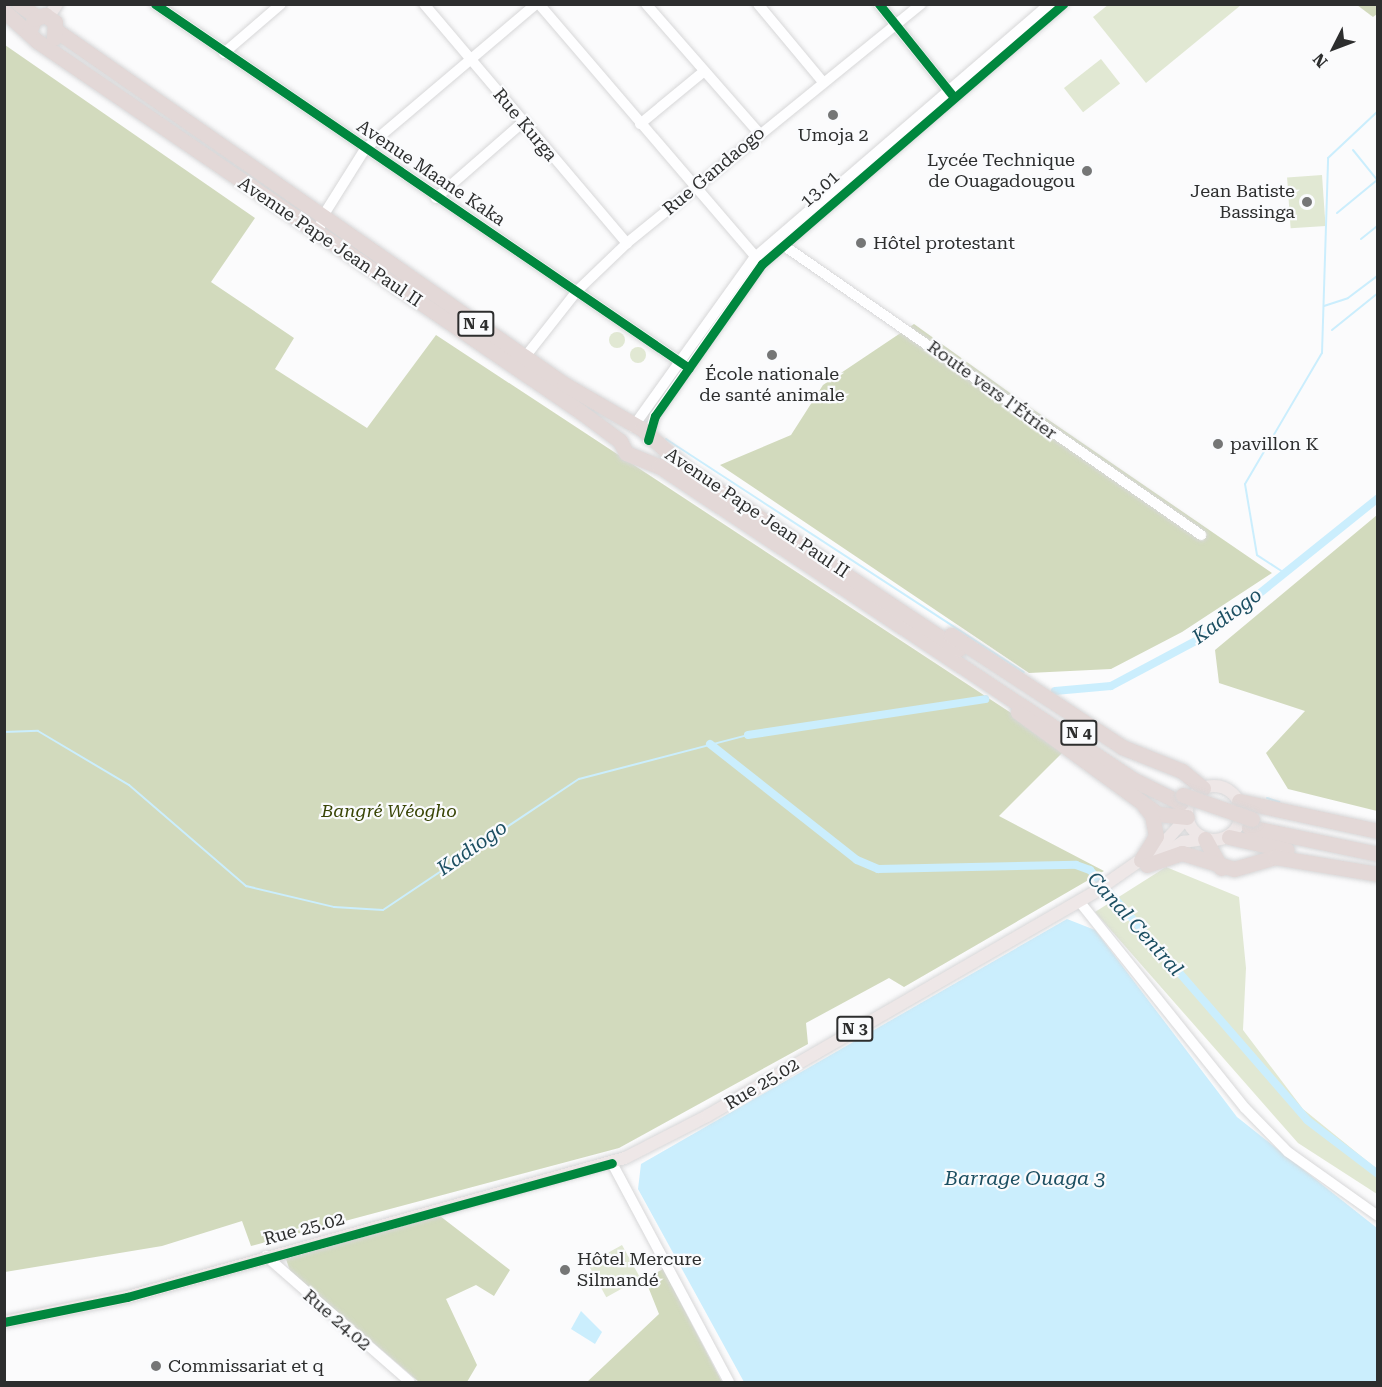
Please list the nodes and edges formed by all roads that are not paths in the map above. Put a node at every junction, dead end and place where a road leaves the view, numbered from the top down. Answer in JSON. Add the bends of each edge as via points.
{"nodes":[{"id":1,"x":19,"y":4,"type":"edge"},
{"id":2,"x":155,"y":4,"type":"edge"},
{"id":3,"x":281,"y":4,"type":"edge"},
{"id":4,"x":424,"y":4,"type":"edge"},
{"id":5,"x":538,"y":4,"type":"edge"},
{"id":6,"x":646,"y":4,"type":"edge"},
{"id":7,"x":758,"y":4,"type":"edge"},
{"id":8,"x":879,"y":4,"type":"edge"},
{"id":9,"x":921,"y":4,"type":"edge"},
{"id":10,"x":1049,"y":4,"type":"edge"},
{"id":11,"x":1063,"y":4,"type":"edge"},
{"id":12,"x":4,"y":11,"type":"edge"},
{"id":13,"x":48,"y":12,"type":"edge"},
{"id":14,"x":896,"y":26,"type":"junction"},
{"id":15,"x":57,"y":31,"type":"junction"},
{"id":16,"x":35,"y":37,"type":"junction"},
{"id":17,"x":224,"y":53,"type":"junction"},
{"id":18,"x":470,"y":59,"type":"junction"},
{"id":19,"x":703,"y":72,"type":"junction"},
{"id":20,"x":823,"y":82,"type":"junction"},
{"id":21,"x":950,"y":93,"type":"junction"},
{"id":22,"x":522,"y":123,"type":"junction"},
{"id":23,"x":640,"y":124,"type":"junction"},
{"id":24,"x":758,"y":132,"type":"junction"},
{"id":25,"x":366,"y":149,"type":"junction"},
{"id":26,"x":695,"y":188,"type":"junction"},
{"id":27,"x":436,"y":198,"type":"junction"},
{"id":28,"x":323,"y":216,"type":"junction"},
{"id":29,"x":318,"y":234,"type":"junction"},
{"id":30,"x":627,"y":243,"type":"junction"},
{"id":31,"x":783,"y":245,"type":"junction"},
{"id":32,"x":758,"y":261,"type":"junction"},
{"id":33,"x":577,"y":291,"type":"junction"},
{"id":34,"x":525,"y":357,"type":"junction"},
{"id":35,"x":685,"y":366,"type":"junction"},
{"id":36,"x":633,"y":427,"type":"junction"},
{"id":37,"x":648,"y":440,"type":"junction"},
{"id":38,"x":620,"y":441,"type":"junction"},
{"id":39,"x":639,"y":455,"type":"junction"},
{"id":40,"x":1201,"y":535,"type":"dead end"},
{"id":41,"x":860,"y":590,"type":"junction"},
{"id":42,"x":1203,"y":788,"type":"junction"},
{"id":43,"x":1134,"y":797,"type":"junction"},
{"id":44,"x":1239,"y":801,"type":"junction"},
{"id":45,"x":1184,"y":805,"type":"junction"},
{"id":46,"x":1250,"y":823,"type":"junction"},
{"id":47,"x":1377,"y":831,"type":"edge"},
{"id":48,"x":1229,"y":837,"type":"junction"},
{"id":49,"x":1205,"y":839,"type":"junction"},
{"id":50,"x":1377,"y":846,"type":"edge"},
{"id":51,"x":1377,"y":854,"type":"edge"},
{"id":52,"x":1144,"y":863,"type":"junction"},
{"id":53,"x":1377,"y":865,"type":"edge"},
{"id":54,"x":1221,"y":868,"type":"junction"},
{"id":55,"x":1377,"y":874,"type":"edge"},
{"id":56,"x":1079,"y":901,"type":"junction"},
{"id":57,"x":612,"y":1163,"type":"junction"},
{"id":58,"x":1377,"y":1216,"type":"edge"},
{"id":59,"x":266,"y":1256,"type":"junction"},
{"id":60,"x":4,"y":1322,"type":"edge"},
{"id":61,"x":410,"y":1383,"type":"edge"},
{"id":62,"x":729,"y":1383,"type":"edge"}],
"edges":[{"from":1,"to":13,"type":"highway","number":"N 4"},
{"from":2,"to":17,"type":"street","name":"Avenue Maane Kaka"},
{"from":3,"to":17,"type":"street"},
{"from":4,"to":18,"type":"street","name":"Rue Kurga"},
{"from":5,"to":18,"type":"street"},
{"from":5,"to":23,"type":"street"},
{"from":6,"to":19,"type":"street"},
{"from":7,"to":20,"type":"street"},
{"from":8,"to":14,"type":"street"},
{"from":9,"to":14,"type":"street","name":"Rue Gandaogo"},
{"from":10,"to":21,"type":"street","name":"13.01"},
{"from":11,"to":21,"type":"street","name":"13.01"},
{"from":12,"to":16,"type":"highway","name":"Avenue Pape Jean Paul II","number":"N 4"},
{"from":13,"to":15,"type":"highway","number":"N 4"},
{"from":13,"to":16,"type":"highway"},
{"from":14,"to":20,"type":"street","name":"Rue Gandaogo"},
{"from":14,"to":21,"type":"street"},
{"from":15,"to":16,"type":"highway"},
{"from":15,"to":28,"type":"highway","name":"Avenue Pape Jean Paul II","number":"N 4"},
{"from":16,"to":29,"type":"highway","name":"Avenue Pape Jean Paul II","number":"N 4"},
{"from":17,"to":25,"type":"street","name":"Avenue Maane Kaka"},
{"from":18,"to":22,"type":"street","name":"Rue Kurga"},
{"from":18,"to":25,"type":"street"},
{"from":19,"to":23,"type":"street"},
{"from":19,"to":24,"type":"street"},
{"from":20,"to":24,"type":"street","name":"Rue Gandaogo"},
{"from":21,"to":31,"type":"street","name":"13.01"},
{"from":21,"to":32,"type":"street","name":"13.01"},
{"from":22,"to":27,"type":"street"},
{"from":22,"to":30,"type":"street","name":"Rue Kurga"},
{"from":23,"to":26,"type":"street"},
{"from":24,"to":26,"type":"street","name":"Rue Gandaogo"},
{"from":25,"to":27,"type":"street","name":"Avenue Maane Kaka"},
{"from":25,"to":28,"type":"street"},
{"from":26,"to":30,"type":"street","name":"Rue Gandaogo"},
{"from":26,"to":32,"type":"street"},
{"from":27,"to":33,"type":"street","name":"Avenue Maane Kaka"},
{"from":28,"to":29,"type":"street"},
{"from":28,"to":34,"type":"highway","name":"Avenue Pape Jean Paul II","number":"N 4"},
{"from":29,"to":38,"type":"highway","name":"Avenue Pape Jean Paul II","number":"N 4"},
{"from":30,"to":33,"type":"street","name":"Rue Gandaogo"},
{"from":31,"to":32,"type":"street","name":"13.01"},
{"from":31,"to":40,"type":"street","name":"Route vers l'Étrier"},
{"from":32,"to":35,"type":"street","name":"13.01"},
{"from":33,"to":34,"type":"street","name":"Rue Gandaogo"},
{"from":33,"to":35,"type":"street","name":"Avenue Maane Kaka"},
{"from":34,"to":36,"type":"highway","name":"Avenue Pape Jean Paul II","number":"N 4"},
{"from":35,"to":36,"type":"street","name":"13.01"},
{"from":35,"to":37,"type":"street","name":"13.01","via":[[655,416]]},
{"from":36,"to":37,"type":"highway","name":"Avenue Pape Jean Paul II","number":"N 4"},
{"from":36,"to":38,"type":"highway"},
{"from":37,"to":39,"type":"highway","name":"Avenue Pape Jean Paul II"},
{"from":37,"to":41,"type":"highway","name":"Avenue Pape Jean Paul II","number":"N 4"},
{"from":38,"to":39,"type":"highway","name":"Avenue Pape Jean Paul II","number":"N 4","via":[[626,453]]},
{"from":39,"to":41,"type":"highway","name":"Avenue Pape Jean Paul II","number":"N 4"},
{"from":41,"to":42,"type":"highway","via":[[1122,747],[1182,771]]},
{"from":41,"to":43,"type":"highway"},
{"from":41,"to":45,"type":"highway","number":"N 4"},
{"from":42,"to":44,"type":"main road","via":[[1219,786]]},
{"from":42,"to":45,"type":"main road","number":"N 3"},
{"from":43,"to":45,"type":"highway","via":[[1167,818]]},
{"from":43,"to":52,"type":"highway","via":[[1155,824],[1152,846]]},
{"from":44,"to":47,"type":"highway"},
{"from":44,"to":48,"type":"main road","via":[[1239,825]]},
{"from":45,"to":46,"type":"highway","number":"N 4","bridge":true},
{"from":45,"to":49,"type":"main road"},
{"from":45,"to":52,"type":"main road","name":"Rue 25.02","number":"N 3"},
{"from":46,"to":50,"type":"highway","number":"N 4"},
{"from":46,"to":51,"type":"highway","number":"N 4"},
{"from":48,"to":49,"type":"main road","number":"N 3"},
{"from":48,"to":53,"type":"highway"},
{"from":49,"to":52,"type":"main road","name":"Rue 25.02","number":"N 3","via":[[1176,845]]},
{"from":49,"to":54,"type":"highway"},
{"from":52,"to":54,"type":"highway","via":[[1182,854]]},
{"from":52,"to":56,"type":"main road","name":"Rue 25.02","number":"N 3"},
{"from":54,"to":55,"type":"highway","via":[[1275,857]]},
{"from":56,"to":57,"type":"main road","name":"Rue 25.02","number":"N 3","via":[[708,1116]]},
{"from":56,"to":58,"type":"street","via":[[1245,1108],[1288,1152]]},
{"from":57,"to":59,"type":"main road","name":"Rue 25.02","number":"N 3"},
{"from":57,"to":62,"type":"street"},
{"from":59,"to":60,"type":"main road","name":"Rue 25.02","number":"N 3","via":[[105,1302]]},
{"from":59,"to":61,"type":"street","name":"Rue 24.02"}]}
